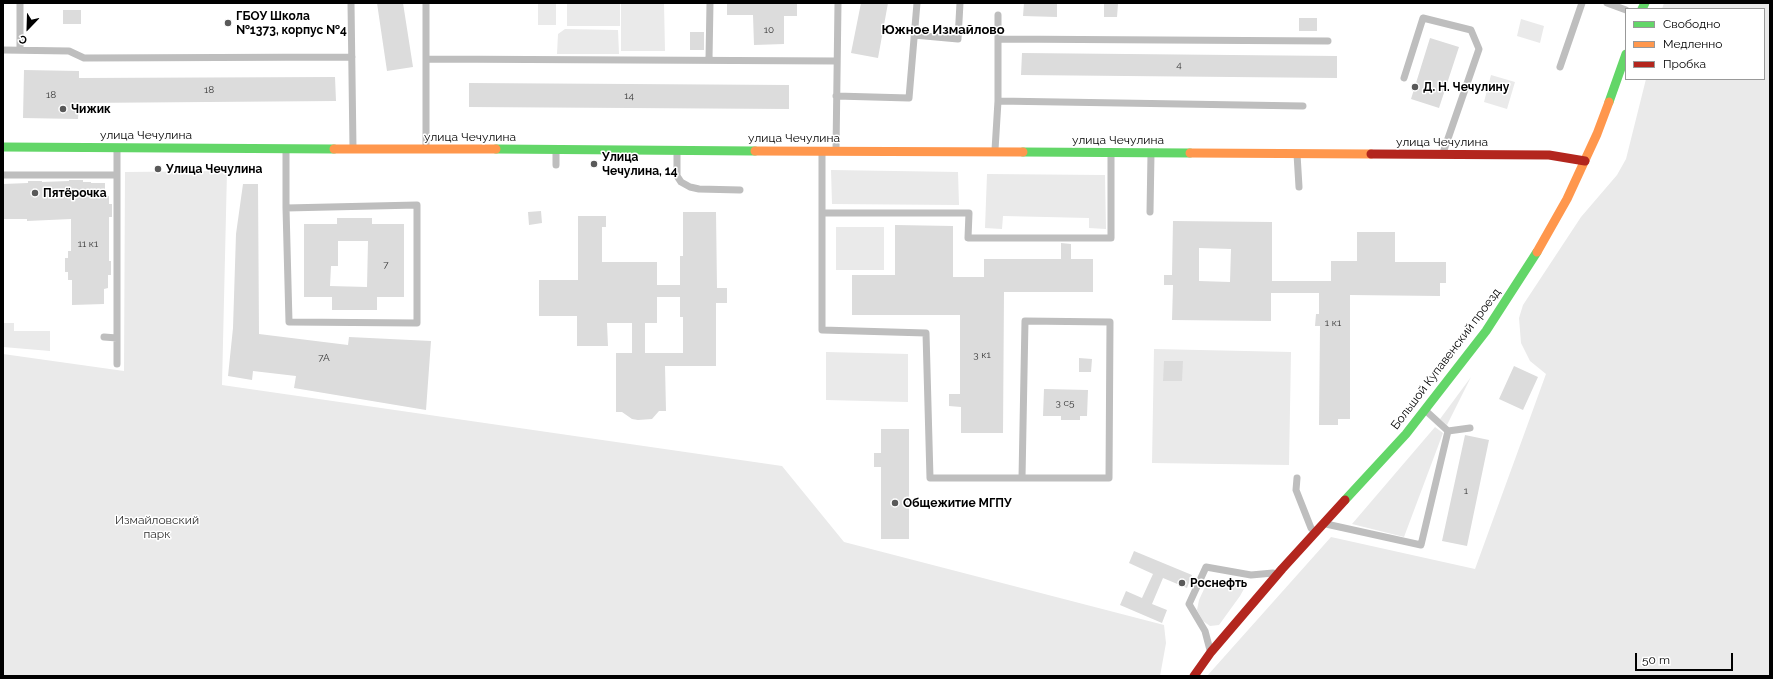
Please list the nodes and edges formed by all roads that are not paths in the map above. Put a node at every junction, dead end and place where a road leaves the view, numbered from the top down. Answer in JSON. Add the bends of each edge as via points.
{"nodes":[{"id":1,"x":20,"y":3,"type":"edge"},
{"id":2,"x":351,"y":3,"type":"edge"},
{"id":3,"x":426,"y":3,"type":"edge"},
{"id":4,"x":710,"y":3,"type":"edge"},
{"id":5,"x":838,"y":3,"type":"edge"},
{"id":6,"x":917,"y":3,"type":"edge"},
{"id":7,"x":960,"y":3,"type":"edge"},
{"id":8,"x":1582,"y":3,"type":"edge"},
{"id":9,"x":1607,"y":3,"type":"edge"},
{"id":10,"x":1625,"y":10,"type":"edge"},
{"id":11,"x":998,"y":15,"type":"dead end"},
{"id":12,"x":914,"y":35,"type":"junction"},
{"id":13,"x":998,"y":39,"type":"junction"},
{"id":14,"x":1328,"y":41,"type":"dead end"},
{"id":15,"x":3,"y":50,"type":"edge"},
{"id":16,"x":20,"y":50,"type":"junction"},
{"id":17,"x":352,"y":57,"type":"junction"},
{"id":18,"x":1625,"y":57,"type":"edge"},
{"id":19,"x":709,"y":59,"type":"junction"},
{"id":20,"x":426,"y":60,"type":"junction"},
{"id":21,"x":837,"y":61,"type":"junction"},
{"id":22,"x":1560,"y":67,"type":"dead end"},
{"id":23,"x":1404,"y":78,"type":"dead end"},
{"id":24,"x":836,"y":96,"type":"junction"},
{"id":25,"x":998,"y":101,"type":"junction"},
{"id":26,"x":1303,"y":106,"type":"dead end"},
{"id":27,"x":3,"y":147,"type":"edge"},
{"id":28,"x":117,"y":147,"type":"junction"},
{"id":29,"x":286,"y":148,"type":"junction"},
{"id":30,"x":353,"y":148,"type":"junction"},
{"id":31,"x":426,"y":149,"type":"junction"},
{"id":32,"x":556,"y":149,"type":"junction"},
{"id":33,"x":676,"y":150,"type":"junction"},
{"id":34,"x":822,"y":150,"type":"junction"},
{"id":35,"x":836,"y":150,"type":"junction"},
{"id":36,"x":995,"y":152,"type":"junction"},
{"id":37,"x":1111,"y":152,"type":"junction"},
{"id":38,"x":1151,"y":152,"type":"junction"},
{"id":39,"x":1297,"y":152,"type":"junction"},
{"id":40,"x":1443,"y":154,"type":"junction"},
{"id":41,"x":1585,"y":161,"type":"junction"},
{"id":42,"x":556,"y":165,"type":"dead end"},
{"id":43,"x":3,"y":175,"type":"edge"},
{"id":44,"x":117,"y":175,"type":"junction"},
{"id":45,"x":1298,"y":187,"type":"dead end"},
{"id":46,"x":740,"y":190,"type":"dead end"},
{"id":47,"x":286,"y":208,"type":"junction"},
{"id":48,"x":1150,"y":212,"type":"dead end"},
{"id":49,"x":822,"y":213,"type":"junction"},
{"id":50,"x":104,"y":337,"type":"dead end"},
{"id":51,"x":117,"y":338,"type":"junction"},
{"id":52,"x":117,"y":364,"type":"dead end"},
{"id":53,"x":1425,"y":410,"type":"junction"},
{"id":54,"x":1470,"y":428,"type":"dead end"},
{"id":55,"x":1448,"y":431,"type":"junction"},
{"id":56,"x":1022,"y":478,"type":"junction"},
{"id":57,"x":1297,"y":478,"type":"dead end"},
{"id":58,"x":1323,"y":523,"type":"junction"},
{"id":59,"x":1316,"y":532,"type":"junction"},
{"id":60,"x":1282,"y":569,"type":"junction"},
{"id":61,"x":1211,"y":652,"type":"junction"},
{"id":62,"x":1194,"y":676,"type":"edge"}],
"edges":[{"from":1,"to":16,"type":"lane"},
{"from":2,"to":17,"type":"lane"},
{"from":3,"to":20,"type":"lane"},
{"from":4,"to":19,"type":"lane"},
{"from":5,"to":21,"type":"lane"},
{"from":6,"to":12,"type":"lane"},
{"from":7,"to":12,"type":"lane","via":[[958,39]]},
{"from":8,"to":22,"type":"lane"},
{"from":9,"to":10,"type":"lane"},
{"from":11,"to":13,"type":"lane"},
{"from":12,"to":24,"type":"lane","via":[[909,98]]},
{"from":13,"to":14,"type":"lane"},
{"from":13,"to":25,"type":"lane"},
{"from":15,"to":16,"type":"lane"},
{"from":16,"to":17,"type":"lane","via":[[69,51],[84,58]]},
{"from":17,"to":30,"type":"lane"},
{"from":18,"to":41,"type":"street","name":"Большой Купавенский проезд"},
{"from":19,"to":20,"type":"lane"},
{"from":19,"to":21,"type":"lane"},
{"from":20,"to":31,"type":"lane"},
{"from":21,"to":24,"type":"lane"},
{"from":23,"to":40,"type":"lane","via":[[1423,18],[1471,30],[1479,49]]},
{"from":24,"to":35,"type":"lane"},
{"from":25,"to":26,"type":"lane"},
{"from":25,"to":36,"type":"lane"},
{"from":27,"to":28,"type":"street","name":"улица Чечулина"},
{"from":28,"to":29,"type":"street","name":"улица Чечулина"},
{"from":28,"to":44,"type":"lane"},
{"from":29,"to":30,"type":"street","name":"улица Чечулина"},
{"from":29,"to":47,"type":"lane"},
{"from":30,"to":31,"type":"street","name":"улица Чечулина"},
{"from":31,"to":32,"type":"street","name":"улица Чечулина"},
{"from":32,"to":33,"type":"street","name":"улица Чечулина"},
{"from":32,"to":42,"type":"lane"},
{"from":33,"to":34,"type":"street","name":"улица Чечулина"},
{"from":33,"to":46,"type":"lane","via":[[677,176],[681,182],[699,189]]},
{"from":34,"to":35,"type":"street","name":"улица Чечулина"},
{"from":34,"to":49,"type":"lane"},
{"from":35,"to":36,"type":"street","name":"улица Чечулина"},
{"from":36,"to":37,"type":"street","name":"улица Чечулина"},
{"from":37,"to":38,"type":"street","name":"улица Чечулина"},
{"from":37,"to":49,"type":"lane","via":[[1111,238],[968,238],[969,213]]},
{"from":38,"to":39,"type":"street","name":"улица Чечулина"},
{"from":38,"to":48,"type":"lane"},
{"from":39,"to":40,"type":"street","name":"улица Чечулина"},
{"from":39,"to":45,"type":"lane"},
{"from":40,"to":41,"type":"street","name":"улица Чечулина","via":[[1549,155]]},
{"from":41,"to":53,"type":"street","name":"Большой Купавенский проезд","via":[[1545,239],[1513,290]]},
{"from":43,"to":44,"type":"lane"},
{"from":44,"to":51,"type":"lane"},
{"from":47,"to":47,"type":"lane","via":[[417,205],[417,323],[289,322]]},
{"from":49,"to":56,"type":"lane","via":[[822,330],[926,333],[930,478]]},
{"from":50,"to":51,"type":"lane"},
{"from":51,"to":52,"type":"lane"},
{"from":53,"to":55,"type":"lane"},
{"from":53,"to":58,"type":"street","name":"Большой Купавенский проезд"},
{"from":54,"to":55,"type":"lane"},
{"from":55,"to":58,"type":"lane","via":[[1421,544]]},
{"from":56,"to":56,"type":"lane","via":[[1025,321],[1110,322],[1109,478]]},
{"from":57,"to":59,"type":"lane","via":[[1296,490],[1311,528]]},
{"from":58,"to":59,"type":"street","name":"Большой Купавенский проезд"},
{"from":59,"to":60,"type":"street","name":"Большой Купавенский проезд"},
{"from":60,"to":61,"type":"street","name":"Большой Купавенский проезд"},
{"from":60,"to":61,"type":"lane","via":[[1268,574],[1251,575],[1206,567],[1189,604],[1205,631]]},
{"from":61,"to":62,"type":"street","name":"Большой Купавенский проезд"}]}
